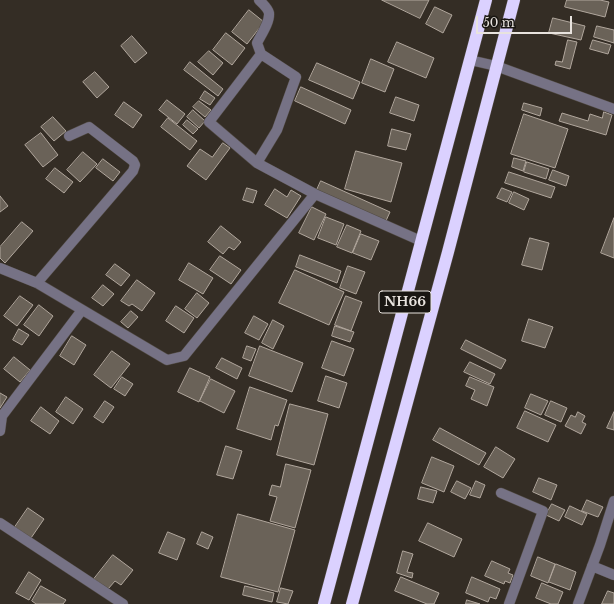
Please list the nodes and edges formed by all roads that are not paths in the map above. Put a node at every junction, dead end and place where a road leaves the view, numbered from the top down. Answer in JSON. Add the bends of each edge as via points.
{"nodes":[{"id":1,"x":259,"y":0,"type":"edge"},
{"id":2,"x":486,"y":0,"type":"edge"},
{"id":3,"x":514,"y":0,"type":"edge"},
{"id":4,"x":261,"y":54,"type":"junction"},
{"id":5,"x":470,"y":60,"type":"junction"},
{"id":6,"x":496,"y":66,"type":"junction"},
{"id":7,"x":614,"y":109,"type":"edge"},
{"id":8,"x":69,"y":136,"type":"dead end"},
{"id":9,"x":257,"y":163,"type":"junction"},
{"id":10,"x":316,"y":194,"type":"junction"},
{"id":11,"x":421,"y":241,"type":"junction"},
{"id":12,"x":0,"y":268,"type":"edge"},
{"id":13,"x":37,"y":283,"type":"junction"},
{"id":14,"x":82,"y":310,"type":"junction"},
{"id":15,"x":0,"y":431,"type":"edge"},
{"id":16,"x":501,"y":493,"type":"dead end"},
{"id":17,"x":614,"y":501,"type":"edge"},
{"id":18,"x":0,"y":523,"type":"edge"},
{"id":19,"x":592,"y":566,"type":"junction"},
{"id":20,"x":614,"y":575,"type":"edge"},
{"id":21,"x":123,"y":604,"type":"edge"},
{"id":22,"x":324,"y":604,"type":"edge"},
{"id":23,"x":352,"y":604,"type":"edge"},
{"id":24,"x":509,"y":604,"type":"edge"},
{"id":25,"x":578,"y":604,"type":"edge"}],
"edges":[{"from":1,"to":4,"type":"street","via":[[269,13],[257,43]]},
{"from":2,"to":5,"type":"highway","number":"NH66"},
{"from":3,"to":6,"type":"highway","number":"NH66"},
{"from":4,"to":9,"type":"street","via":[[296,77],[277,130]]},
{"from":4,"to":9,"type":"street","via":[[209,122]]},
{"from":5,"to":6,"type":"street"},
{"from":5,"to":11,"type":"highway","number":"NH66"},
{"from":6,"to":7,"type":"street"},
{"from":6,"to":23,"type":"highway","number":"NH66"},
{"from":8,"to":13,"type":"street","via":[[89,127],[133,161],[135,166]]},
{"from":9,"to":10,"type":"street"},
{"from":10,"to":11,"type":"street"},
{"from":10,"to":14,"type":"street","via":[[184,356],[167,360]]},
{"from":11,"to":22,"type":"highway","number":"NH66"},
{"from":12,"to":13,"type":"street"},
{"from":13,"to":14,"type":"street"},
{"from":14,"to":15,"type":"street","via":[[2,416]]},
{"from":16,"to":24,"type":"street","via":[[543,511]]},
{"from":17,"to":19,"type":"street"},
{"from":18,"to":21,"type":"street"},
{"from":19,"to":20,"type":"street"},
{"from":19,"to":25,"type":"street"}]}
